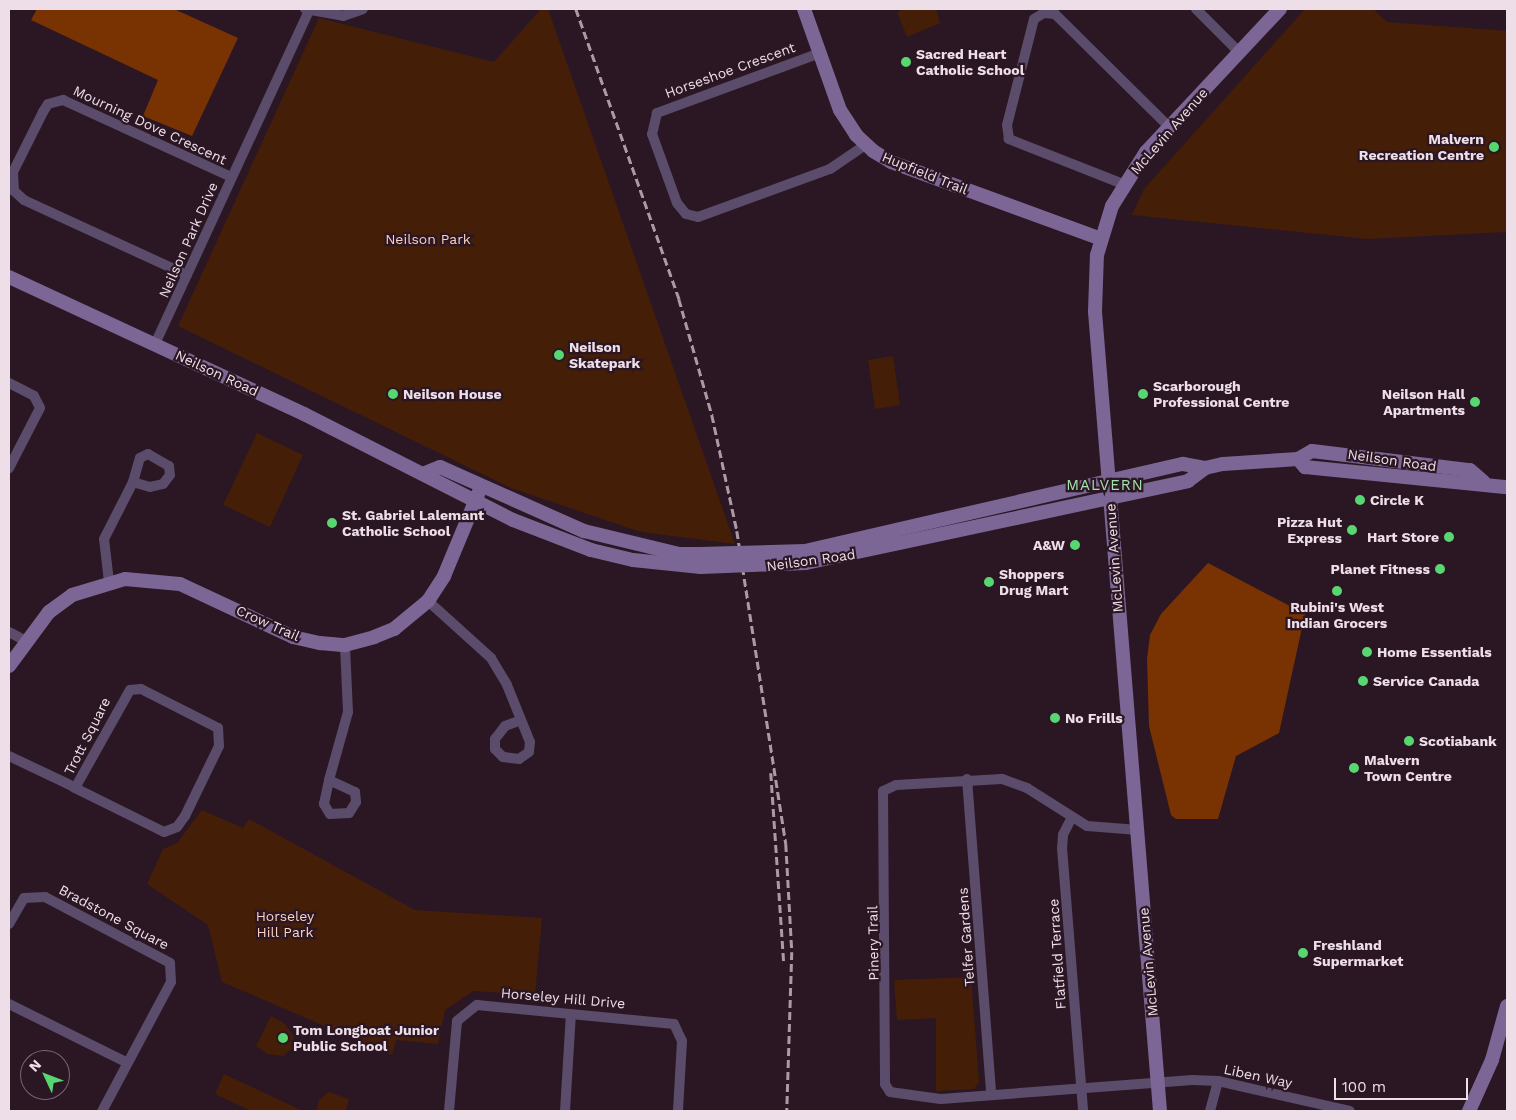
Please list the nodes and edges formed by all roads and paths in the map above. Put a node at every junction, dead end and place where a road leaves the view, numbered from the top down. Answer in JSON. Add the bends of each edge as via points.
{"nodes":[{"id":1,"x":307,"y":9,"type":"edge"},
{"id":2,"x":363,"y":9,"type":"edge"},
{"id":3,"x":804,"y":9,"type":"edge"},
{"id":4,"x":1196,"y":9,"type":"edge"},
{"id":5,"x":1280,"y":9,"type":"edge"},
{"id":6,"x":1239,"y":52,"type":"junction"},
{"id":7,"x":820,"y":53,"type":"junction"},
{"id":8,"x":1169,"y":127,"type":"junction"},
{"id":9,"x":865,"y":144,"type":"junction"},
{"id":10,"x":231,"y":177,"type":"junction"},
{"id":11,"x":1123,"y":184,"type":"junction"},
{"id":12,"x":1101,"y":239,"type":"junction"},
{"id":13,"x":187,"y":275,"type":"junction"},
{"id":14,"x":9,"y":277,"type":"edge"},
{"id":15,"x":155,"y":344,"type":"junction"},
{"id":16,"x":9,"y":383,"type":"edge"},
{"id":17,"x":1391,"y":458,"type":"junction"},
{"id":18,"x":1298,"y":459,"type":"junction"},
{"id":19,"x":9,"y":468,"type":"edge"},
{"id":20,"x":1205,"y":468,"type":"junction"},
{"id":21,"x":425,"y":473,"type":"junction"},
{"id":22,"x":1389,"y":474,"type":"junction"},
{"id":23,"x":133,"y":482,"type":"dead end"},
{"id":24,"x":1108,"y":482,"type":"junction"},
{"id":25,"x":1484,"y":482,"type":"junction"},
{"id":26,"x":481,"y":487,"type":"junction"},
{"id":27,"x":1507,"y":488,"type":"edge"},
{"id":28,"x":1109,"y":496,"type":"junction"},
{"id":29,"x":475,"y":502,"type":"junction"},
{"id":30,"x":806,"y":557,"type":"junction"},
{"id":31,"x":700,"y":561,"type":"junction"},
{"id":32,"x":109,"y":582,"type":"junction"},
{"id":33,"x":428,"y":601,"type":"junction"},
{"id":34,"x":9,"y":632,"type":"edge"},
{"id":35,"x":24,"y":640,"type":"junction"},
{"id":36,"x":345,"y":645,"type":"junction"},
{"id":37,"x":9,"y":666,"type":"edge"},
{"id":38,"x":519,"y":721,"type":"dead end"},
{"id":39,"x":9,"y":756,"type":"edge"},
{"id":40,"x":967,"y":779,"type":"junction"},
{"id":41,"x":329,"y":780,"type":"dead end"},
{"id":42,"x":75,"y":788,"type":"junction"},
{"id":43,"x":1071,"y":819,"type":"junction"},
{"id":44,"x":1138,"y":830,"type":"junction"},
{"id":45,"x":9,"y":924,"type":"edge"},
{"id":46,"x":9,"y":1004,"type":"edge"},
{"id":47,"x":1507,"y":1006,"type":"edge"},
{"id":48,"x":571,"y":1014,"type":"junction"},
{"id":49,"x":126,"y":1062,"type":"junction"},
{"id":50,"x":1218,"y":1081,"type":"junction"},
{"id":51,"x":1159,"y":1083,"type":"junction"},
{"id":52,"x":1081,"y":1088,"type":"junction"},
{"id":53,"x":991,"y":1093,"type":"junction"},
{"id":54,"x":1317,"y":1107,"type":"edge"},
{"id":55,"x":102,"y":1111,"type":"edge"},
{"id":56,"x":449,"y":1111,"type":"edge"},
{"id":57,"x":565,"y":1111,"type":"edge"},
{"id":58,"x":678,"y":1111,"type":"edge"},
{"id":59,"x":1083,"y":1111,"type":"edge"},
{"id":60,"x":1160,"y":1111,"type":"edge"},
{"id":61,"x":1210,"y":1111,"type":"edge"},
{"id":62,"x":1350,"y":1111,"type":"edge"},
{"id":63,"x":1469,"y":1111,"type":"edge"}],
"edges":[{"from":1,"to":2,"type":"street","via":[[354,16]]},
{"from":1,"to":10,"type":"street","name":"Neilson Park Drive"},
{"from":3,"to":7,"type":"main road","name":"Hupfield Trail"},
{"from":4,"to":6,"type":"street"},
{"from":5,"to":6,"type":"main road","name":"McLevin Avenue"},
{"from":6,"to":8,"type":"main road","name":"McLevin Avenue"},
{"from":7,"to":9,"type":"main road","name":"Hupfield Trail","via":[[840,110]]},
{"from":7,"to":9,"type":"street","name":"Horseshoe Crescent","via":[[657,113],[652,134],[677,203],[686,214],[698,217],[830,169]]},
{"from":8,"to":11,"type":"main road","name":"McLevin Avenue"},
{"from":8,"to":11,"type":"street","via":[[1055,14],[1044,13],[1034,18],[1007,125],[1009,139]]},
{"from":9,"to":12,"type":"main road","name":"Hupfield Trail","via":[[891,162]]},
{"from":10,"to":13,"type":"street","name":"Neilson Park Drive"},
{"from":10,"to":13,"type":"street","name":"Mourning Dove Crescent","via":[[63,100],[48,104],[13,172],[12,185],[24,200]]},
{"from":11,"to":12,"type":"main road","name":"McLevin Avenue"},
{"from":12,"to":24,"type":"main road","name":"McLevin Avenue","via":[[1094,290]]},
{"from":13,"to":15,"type":"street","name":"Neilson Park Drive"},
{"from":14,"to":15,"type":"main road","name":"Neilson Road"},
{"from":15,"to":21,"type":"main road","name":"Neilson Road"},
{"from":16,"to":19,"type":"street","via":[[34,396],[40,408]]},
{"from":17,"to":18,"type":"main road","name":"Neilson Road","via":[[1312,451]]},
{"from":17,"to":22,"type":"main road"},
{"from":17,"to":25,"type":"main road","name":"Neilson Road","via":[[1470,470]]},
{"from":18,"to":20,"type":"main road","name":"Neilson Road"},
{"from":18,"to":22,"type":"main road","name":"Neilson Road","via":[[1305,467]]},
{"from":20,"to":24,"type":"main road","name":"Neilson Road","via":[[1183,464]]},
{"from":20,"to":28,"type":"main road","name":"Neilson Road","via":[[1188,481]]},
{"from":21,"to":26,"type":"main road","name":"Neilson Road","via":[[440,467]]},
{"from":21,"to":29,"type":"main road","name":"Neilson Road","via":[[431,482]]},
{"from":22,"to":25,"type":"main road","name":"Neilson Road","via":[[1465,485]]},
{"from":23,"to":32,"type":"street","via":[[104,539]]},
{"from":24,"to":28,"type":"main road","name":"McLevin Avenue"},
{"from":24,"to":30,"type":"main road","name":"Neilson Road"},
{"from":25,"to":27,"type":"main road","name":"Neilson Road"},
{"from":26,"to":29,"type":"main road","name":"Crow Trail"},
{"from":26,"to":31,"type":"main road","name":"Neilson Road","via":[[584,531]]},
{"from":28,"to":30,"type":"main road","name":"Neilson Road"},
{"from":28,"to":44,"type":"main road","name":"McLevin Avenue"},
{"from":29,"to":31,"type":"main road","name":"Neilson Road","via":[[590,550],[633,560]]},
{"from":29,"to":33,"type":"main road","name":"Crow Trail","via":[[444,576]]},
{"from":30,"to":31,"type":"main road","name":"Neilson Road","bridge":true},
{"from":32,"to":35,"type":"main road","name":"Crow Trail","via":[[59,604]]},
{"from":32,"to":36,"type":"main road","name":"Crow Trail","via":[[148,578],[180,584],[293,637]]},
{"from":33,"to":36,"type":"main road","name":"Crow Trail","via":[[394,629]]},
{"from":33,"to":38,"type":"street","via":[[491,658],[507,684]]},
{"from":34,"to":35,"type":"street"},
{"from":35,"to":37,"type":"main road","name":"Crow Trail"},
{"from":36,"to":41,"type":"street","via":[[348,712]]},
{"from":39,"to":42,"type":"street","name":"Trott Square"},
{"from":40,"to":43,"type":"street","name":"Pinery Trail","via":[[1011,781]]},
{"from":40,"to":53,"type":"street","name":"Telfer Gardens"},
{"from":40,"to":53,"type":"street","name":"Pinery Trail","via":[[896,785],[883,791],[885,1084],[894,1095],[918,1099]]},
{"from":42,"to":42,"type":"street","name":"Trott Square","via":[[164,832],[171,830],[185,816],[219,746],[218,728],[141,689],[130,690]]},
{"from":43,"to":44,"type":"street","name":"Pinery Trail","via":[[1100,829]]},
{"from":43,"to":52,"type":"street","name":"Flatfield Terrace","via":[[1063,835],[1062,848]]},
{"from":44,"to":51,"type":"main road","name":"McLevin Avenue"},
{"from":45,"to":49,"type":"street","name":"Bradstone Square","via":[[24,898],[45,897],[170,963],[171,982]]},
{"from":46,"to":49,"type":"street"},
{"from":47,"to":63,"type":"main road","via":[[1492,1060]]},
{"from":48,"to":56,"type":"street","name":"Horseley Hill Drive","via":[[476,1005],[466,1010],[454,1034]]},
{"from":48,"to":57,"type":"street"},
{"from":48,"to":58,"type":"street","name":"Horseley Hill Drive","via":[[658,1019],[678,1028],[682,1041]]},
{"from":49,"to":55,"type":"street","name":"Bradstone Square"},
{"from":50,"to":51,"type":"street","name":"Liben Way"},
{"from":50,"to":54,"type":"street","name":"Liben Way"},
{"from":50,"to":61,"type":"street"},
{"from":51,"to":52,"type":"street","name":"Pinery Trail"},
{"from":51,"to":60,"type":"main road","name":"McLevin Avenue"},
{"from":52,"to":53,"type":"street","name":"Pinery Trail"},
{"from":52,"to":59,"type":"street","name":"Flatfield Terrace"},
{"from":54,"to":62,"type":"street","name":"Liben Way"}]}
